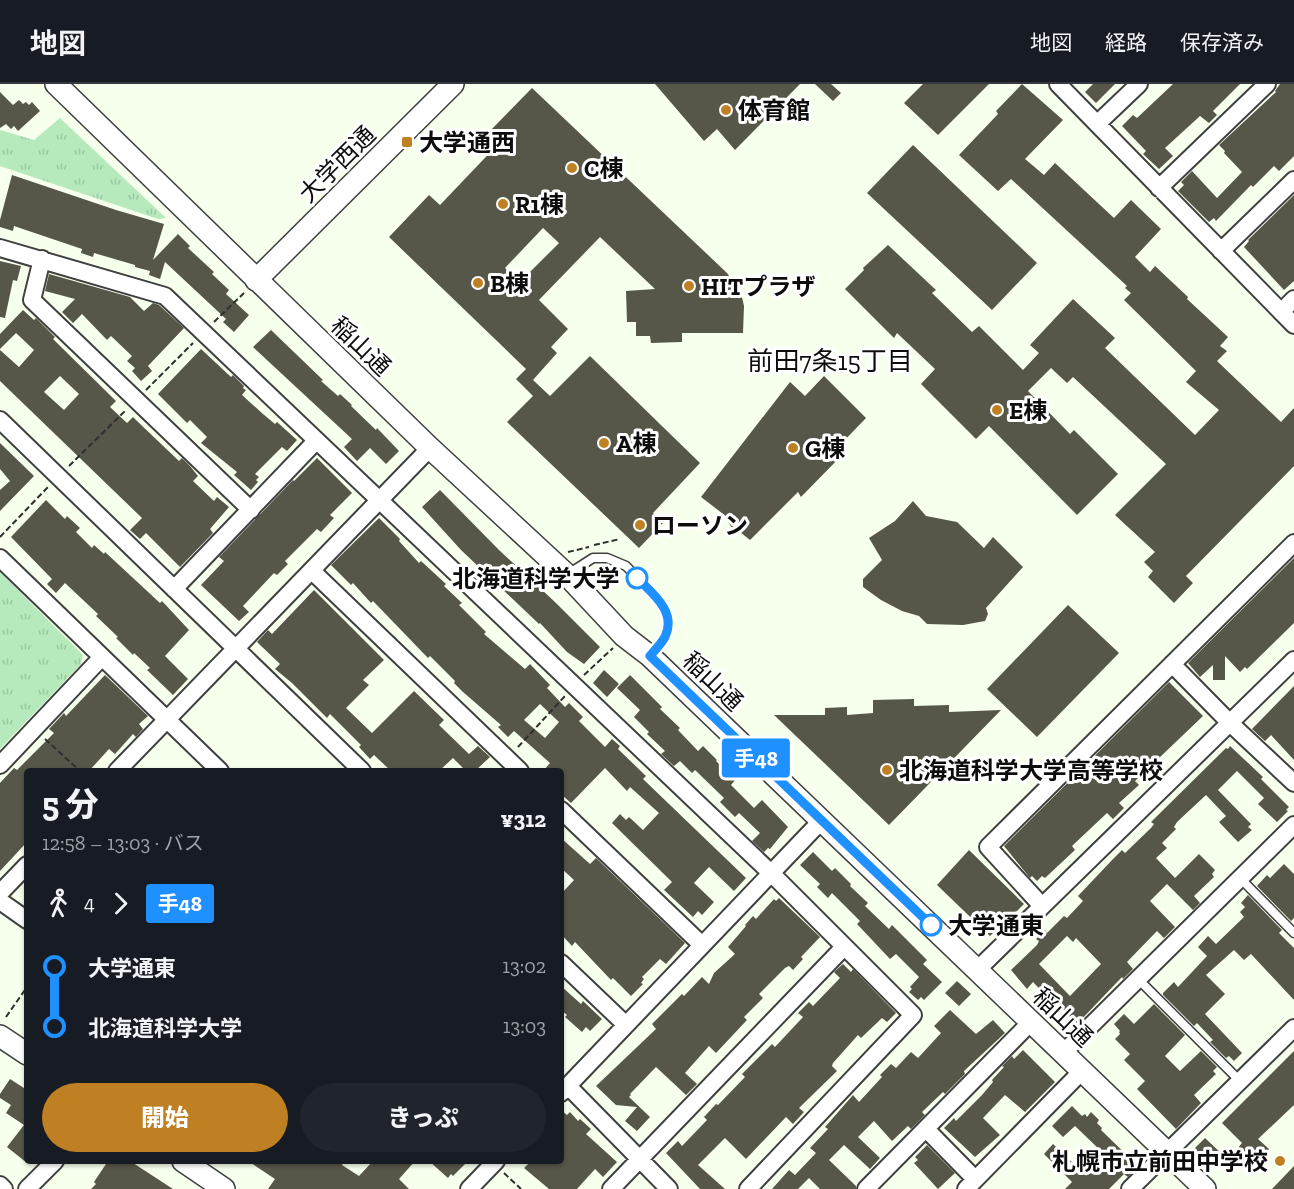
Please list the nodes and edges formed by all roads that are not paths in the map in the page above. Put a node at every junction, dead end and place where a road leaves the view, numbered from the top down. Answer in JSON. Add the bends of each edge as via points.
{"nodes":[{"id":1,"x":56,"y":84,"type":"edge"},
{"id":2,"x":453,"y":84,"type":"edge"},
{"id":3,"x":1058,"y":84,"type":"edge"},
{"id":4,"x":1139,"y":84,"type":"edge"},
{"id":5,"x":1267,"y":84,"type":"edge"},
{"id":6,"x":1097,"y":124,"type":"junction"},
{"id":7,"x":1294,"y":180,"type":"edge"},
{"id":8,"x":1159,"y":188,"type":"junction"},
{"id":9,"x":0,"y":248,"type":"edge"},
{"id":10,"x":1221,"y":251,"type":"junction"},
{"id":11,"x":42,"y":259,"type":"junction"},
{"id":12,"x":250,"y":286,"type":"junction"},
{"id":13,"x":1294,"y":299,"type":"edge"},
{"id":14,"x":1281,"y":312,"type":"junction"},
{"id":15,"x":1294,"y":325,"type":"edge"},
{"id":16,"x":0,"y":420,"type":"edge"},
{"id":17,"x":316,"y":441,"type":"junction"},
{"id":18,"x":430,"y":448,"type":"junction"},
{"id":19,"x":379,"y":501,"type":"junction"},
{"id":20,"x":250,"y":510,"type":"junction"},
{"id":21,"x":1294,"y":543,"type":"edge"},
{"id":22,"x":0,"y":558,"type":"edge"},
{"id":23,"x":312,"y":571,"type":"junction"},
{"id":24,"x":567,"y":575,"type":"junction"},
{"id":25,"x":174,"y":589,"type":"junction"},
{"id":26,"x":234,"y":648,"type":"junction"},
{"id":27,"x":650,"y":656,"type":"junction"},
{"id":28,"x":102,"y":657,"type":"junction"},
{"id":29,"x":1294,"y":660,"type":"edge"},
{"id":30,"x":1172,"y":664,"type":"junction"},
{"id":31,"x":167,"y":720,"type":"junction"},
{"id":32,"x":1230,"y":723,"type":"junction"},
{"id":33,"x":0,"y":765,"type":"edge"},
{"id":34,"x":120,"y":768,"type":"edge"},
{"id":35,"x":217,"y":768,"type":"edge"},
{"id":36,"x":359,"y":768,"type":"edge"},
{"id":37,"x":517,"y":768,"type":"edge"},
{"id":38,"x":1294,"y":783,"type":"edge"},
{"id":39,"x":564,"y":813,"type":"edge"},
{"id":40,"x":822,"y":820,"type":"junction"},
{"id":41,"x":1291,"y":835,"type":"edge"},
{"id":42,"x":24,"y":868,"type":"edge"},
{"id":43,"x":771,"y":873,"type":"junction"},
{"id":44,"x":1240,"y":878,"type":"junction"},
{"id":45,"x":0,"y":893,"type":"edge"},
{"id":46,"x":0,"y":901,"type":"edge"},
{"id":47,"x":1042,"y":906,"type":"junction"},
{"id":48,"x":24,"y":918,"type":"edge"},
{"id":49,"x":1294,"y":933,"type":"edge"},
{"id":50,"x":702,"y":945,"type":"junction"},
{"id":51,"x":844,"y":947,"type":"junction"},
{"id":52,"x":564,"y":966,"type":"edge"},
{"id":53,"x":977,"y":970,"type":"junction"},
{"id":54,"x":1138,"y":979,"type":"junction"},
{"id":55,"x":1031,"y":1022,"type":"junction"},
{"id":56,"x":626,"y":1025,"type":"junction"},
{"id":57,"x":3,"y":1027,"type":"edge"},
{"id":58,"x":1294,"y":1028,"type":"edge"},
{"id":59,"x":24,"y":1051,"type":"edge"},
{"id":60,"x":1063,"y":1053,"type":"junction"},
{"id":61,"x":1082,"y":1071,"type":"junction"},
{"id":62,"x":1240,"y":1081,"type":"junction"},
{"id":63,"x":564,"y":1089,"type":"edge"},
{"id":64,"x":926,"y":1129,"type":"junction"},
{"id":65,"x":1167,"y":1152,"type":"junction"},
{"id":66,"x":640,"y":1159,"type":"junction"},
{"id":67,"x":52,"y":1164,"type":"edge"},
{"id":68,"x":187,"y":1164,"type":"edge"},
{"id":69,"x":499,"y":1166,"type":"edge"},
{"id":70,"x":970,"y":1184,"type":"edge"},
{"id":71,"x":0,"y":1185,"type":"edge"},
{"id":72,"x":4,"y":1189,"type":"edge"},
{"id":73,"x":27,"y":1189,"type":"edge"},
{"id":74,"x":224,"y":1189,"type":"edge"},
{"id":75,"x":469,"y":1189,"type":"edge"},
{"id":76,"x":611,"y":1189,"type":"edge"},
{"id":77,"x":669,"y":1189,"type":"edge"},
{"id":78,"x":748,"y":1189,"type":"edge"},
{"id":79,"x":866,"y":1189,"type":"edge"},
{"id":80,"x":1130,"y":1189,"type":"edge"},
{"id":81,"x":1205,"y":1189,"type":"edge"}],
"edges":[{"from":1,"to":12,"type":"street","name":"稲山通"},
{"from":2,"to":12,"type":"street","name":"大学西通"},
{"from":3,"to":6,"type":"street"},
{"from":4,"to":6,"type":"street"},
{"from":5,"to":8,"type":"street"},
{"from":6,"to":8,"type":"street"},
{"from":7,"to":10,"type":"street"},
{"from":8,"to":10,"type":"street"},
{"from":9,"to":11,"type":"street"},
{"from":10,"to":14,"type":"street"},
{"from":11,"to":17,"type":"street","via":[[165,296]]},
{"from":11,"to":20,"type":"street","via":[[32,300]]},
{"from":12,"to":18,"type":"street","name":"稲山通"},
{"from":13,"to":14,"type":"street"},
{"from":14,"to":15,"type":"street"},
{"from":16,"to":25,"type":"street"},
{"from":17,"to":19,"type":"street"},
{"from":17,"to":20,"type":"street"},
{"from":18,"to":19,"type":"street"},
{"from":18,"to":24,"type":"street","name":"稲山通"},
{"from":19,"to":23,"type":"street"},
{"from":19,"to":43,"type":"street"},
{"from":20,"to":25,"type":"street"},
{"from":21,"to":30,"type":"street"},
{"from":22,"to":28,"type":"street"},
{"from":23,"to":26,"type":"street"},
{"from":23,"to":37,"type":"street"},
{"from":24,"to":27,"type":"street","name":"稲山通","via":[[624,636]]},
{"from":24,"to":27,"type":"lane","via":[[593,558],[607,558],[626,566],[663,604],[669,623]]},
{"from":25,"to":26,"type":"street"},
{"from":26,"to":31,"type":"street"},
{"from":26,"to":36,"type":"street"},
{"from":27,"to":40,"type":"street","name":"稲山通"},
{"from":28,"to":31,"type":"street"},
{"from":28,"to":33,"type":"street"},
{"from":29,"to":32,"type":"street"},
{"from":30,"to":32,"type":"street"},
{"from":30,"to":47,"type":"street","via":[[988,847]]},
{"from":31,"to":34,"type":"street"},
{"from":31,"to":35,"type":"street"},
{"from":32,"to":38,"type":"street"},
{"from":32,"to":47,"type":"street"},
{"from":39,"to":50,"type":"street"},
{"from":40,"to":43,"type":"street"},
{"from":40,"to":53,"type":"street","name":"稲山通"},
{"from":41,"to":44,"type":"street"},
{"from":42,"to":45,"type":"street"},
{"from":43,"to":50,"type":"street"},
{"from":43,"to":51,"type":"street"},
{"from":44,"to":49,"type":"lane"},
{"from":44,"to":54,"type":"street"},
{"from":46,"to":48,"type":"street"},
{"from":47,"to":53,"type":"street"},
{"from":50,"to":56,"type":"street"},
{"from":51,"to":66,"type":"street"},
{"from":51,"to":78,"type":"street","via":[[914,1015]]},
{"from":52,"to":56,"type":"street"},
{"from":53,"to":55,"type":"street","name":"稲山通"},
{"from":54,"to":60,"type":"street"},
{"from":54,"to":62,"type":"lane"},
{"from":55,"to":60,"type":"street","name":"稲山通"},
{"from":55,"to":64,"type":"street"},
{"from":56,"to":63,"type":"street"},
{"from":57,"to":59,"type":"street"},
{"from":58,"to":62,"type":"street"},
{"from":60,"to":61,"type":"street","name":"稲山通"},
{"from":61,"to":65,"type":"street","name":"稲山通"},
{"from":61,"to":70,"type":"street"},
{"from":62,"to":65,"type":"street"},
{"from":63,"to":66,"type":"street"},
{"from":64,"to":70,"type":"street"},
{"from":64,"to":79,"type":"street"},
{"from":65,"to":80,"type":"street"},
{"from":65,"to":81,"type":"street","name":"稲山通"},
{"from":66,"to":76,"type":"street"},
{"from":66,"to":77,"type":"street"},
{"from":67,"to":73,"type":"street"},
{"from":68,"to":74,"type":"street"},
{"from":69,"to":75,"type":"street"},
{"from":71,"to":72,"type":"street"}]}
